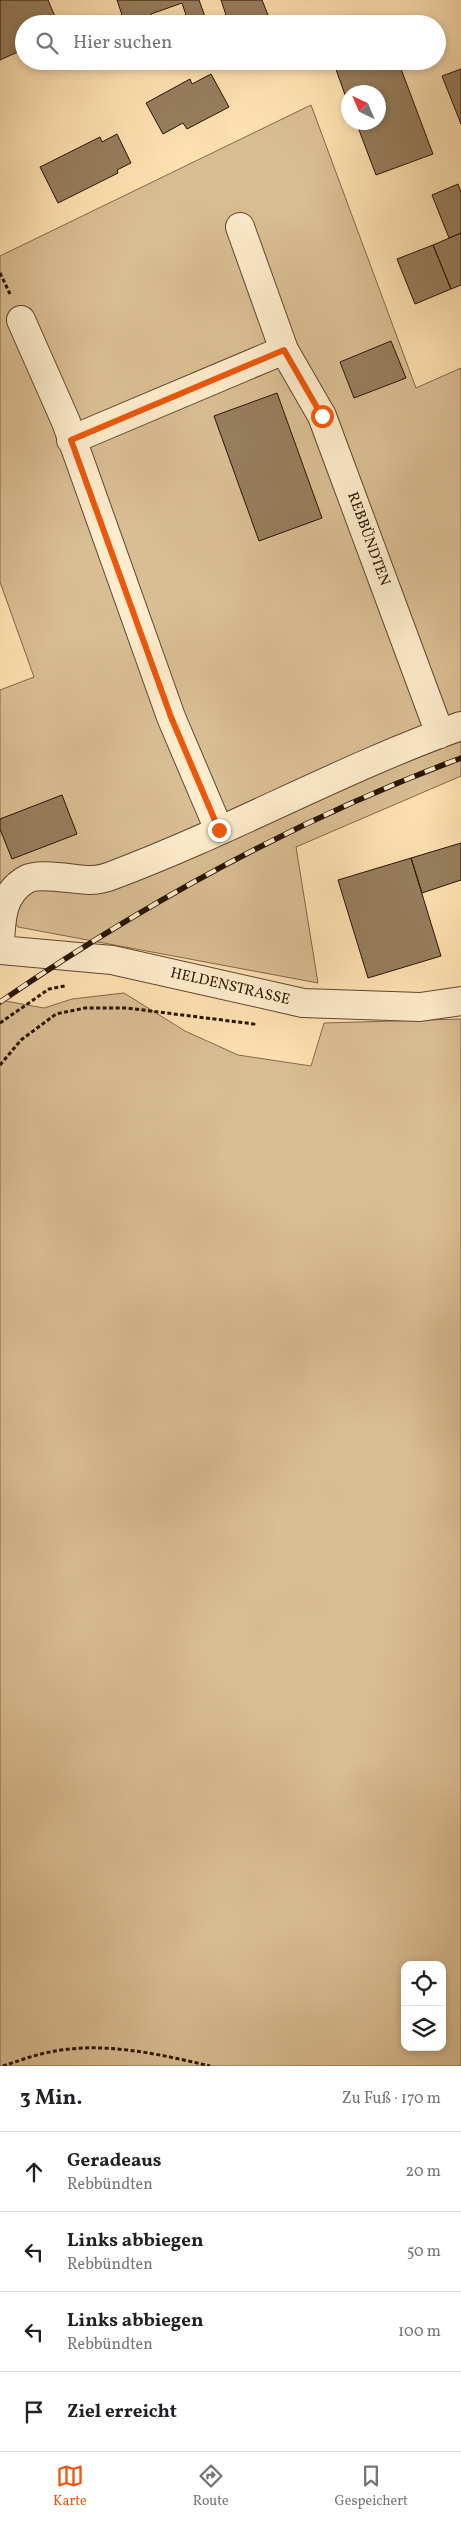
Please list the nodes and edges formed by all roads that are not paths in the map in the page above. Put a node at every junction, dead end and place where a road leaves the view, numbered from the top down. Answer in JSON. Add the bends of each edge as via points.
{"nodes":[{"id":1,"x":240,"y":227,"type":"dead end"},
{"id":2,"x":21,"y":320,"type":"dead end"},
{"id":3,"x":284,"y":350,"type":"junction"},
{"id":4,"x":71,"y":440,"type":"junction"},
{"id":5,"x":450,"y":730,"type":"edge"},
{"id":6,"x":219,"y":830,"type":"junction"},
{"id":7,"x":1,"y":908,"type":"edge"},
{"id":8,"x":0,"y":946,"type":"edge"},
{"id":9,"x":0,"y":950,"type":"edge"},
{"id":10,"x":461,"y":1001,"type":"edge"}],
"edges":[{"from":1,"to":3,"type":"street","name":"REBBÜNDTEN"},
{"from":2,"to":4,"type":"street"},
{"from":3,"to":4,"type":"street"},
{"from":3,"to":5,"type":"street","name":"REBBÜNDTEN","via":[[322,416]]},
{"from":4,"to":6,"type":"street","via":[[171,717]]},
{"from":5,"to":6,"type":"street","name":"REBBÜNDTEN"},
{"from":6,"to":7,"type":"street","name":"REBBÜNDTEN","via":[[179,850],[114,875],[92,880],[27,879]]},
{"from":7,"to":8,"type":"street","name":"REBBÜNDTEN"},
{"from":9,"to":10,"type":"street","name":"HELDENSTRASSE","via":[[112,960],[303,1003],[420,1007]]}]}
